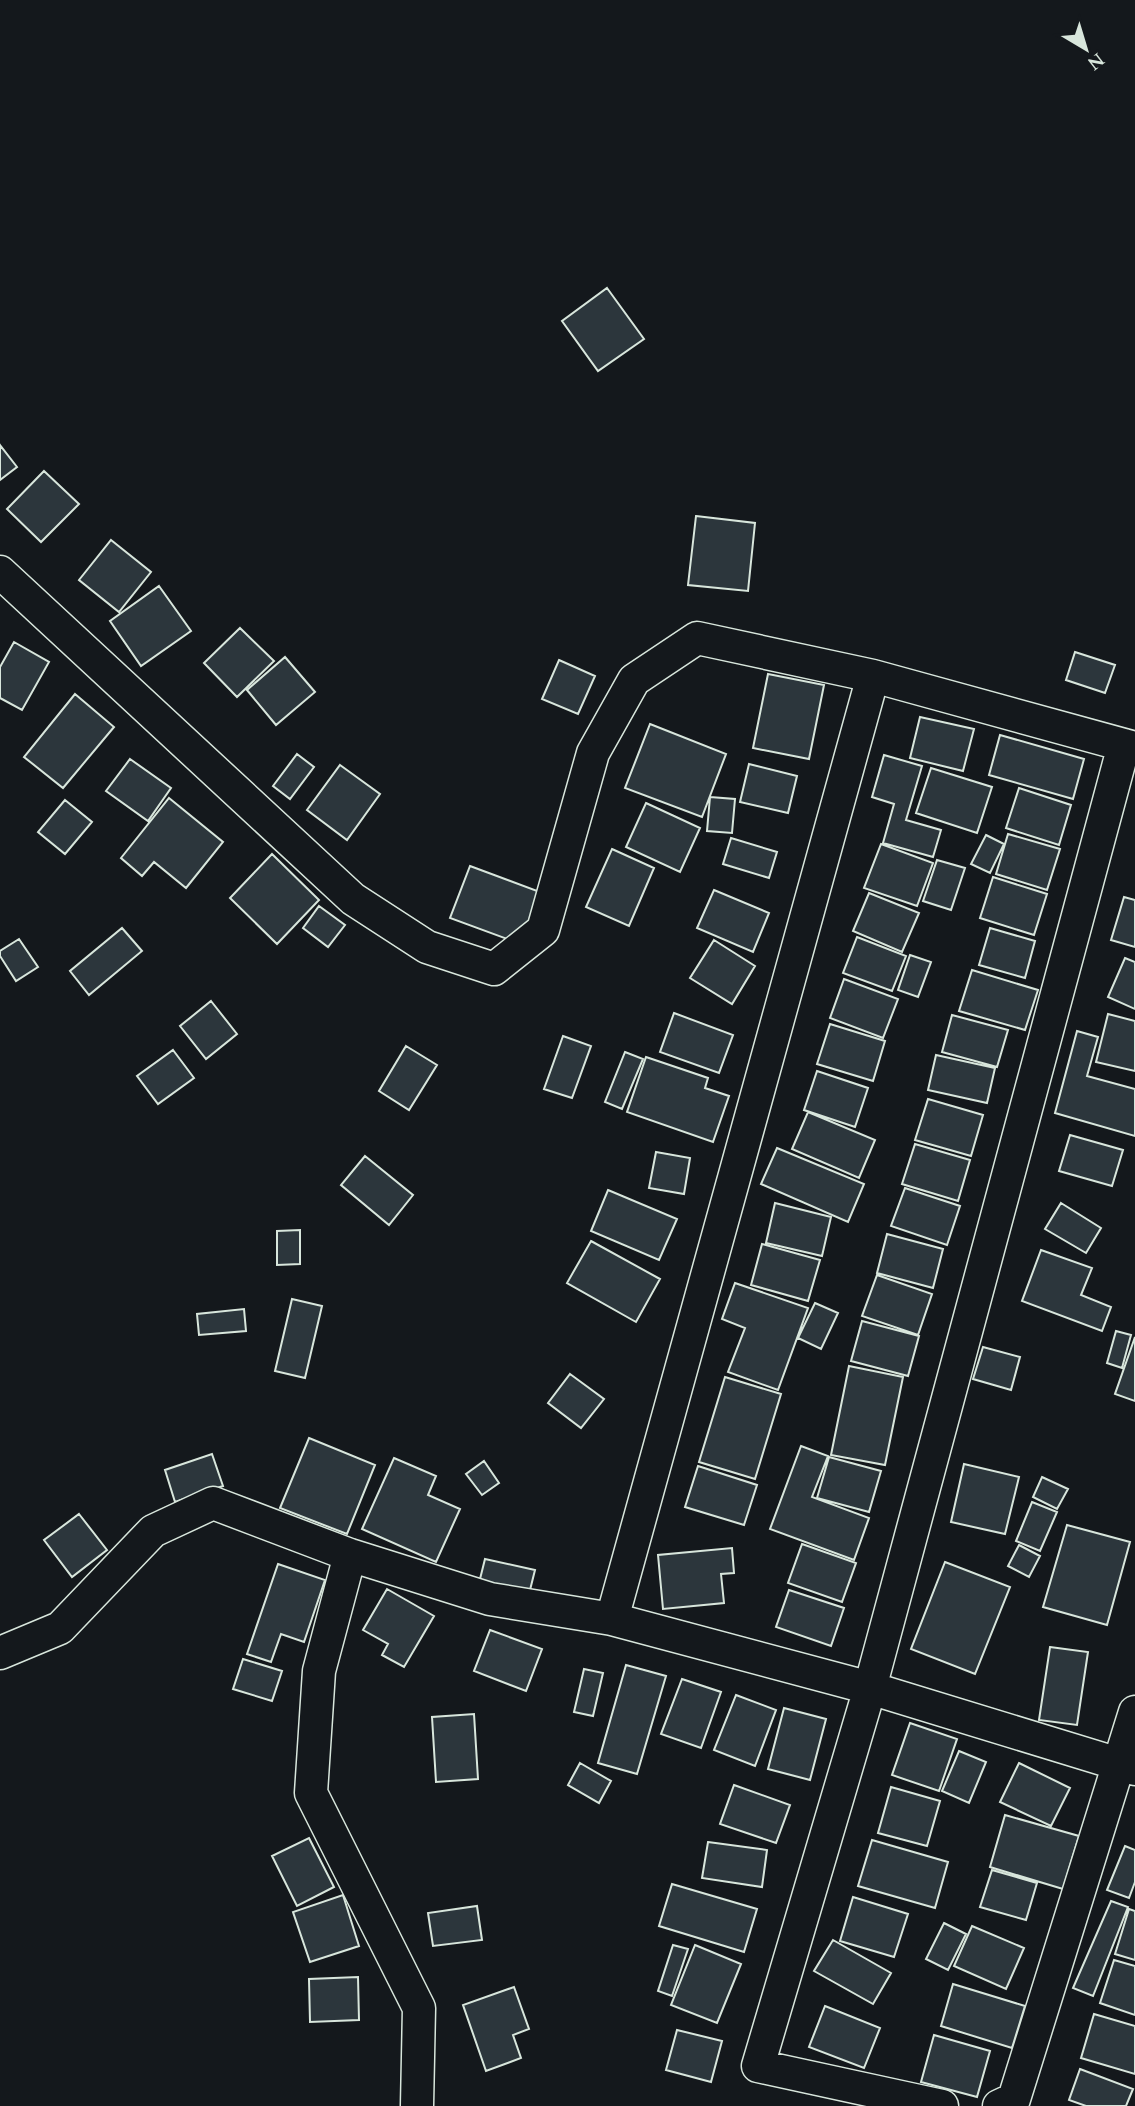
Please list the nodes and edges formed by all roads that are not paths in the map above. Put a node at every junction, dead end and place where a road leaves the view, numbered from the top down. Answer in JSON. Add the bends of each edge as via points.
{"nodes":[{"id":1,"x":0,"y":572,"type":"edge"},
{"id":2,"x":873,"y":676,"type":"junction"},
{"id":3,"x":1129,"y":747,"type":"edge"},
{"id":4,"x":350,"y":1555,"type":"junction"},
{"id":5,"x":612,"y":1619,"type":"junction"},
{"id":6,"x":0,"y":1653,"type":"edge"},
{"id":7,"x":870,"y":1688,"type":"junction"},
{"id":8,"x":1135,"y":1712,"type":"edge"},
{"id":9,"x":1128,"y":1767,"type":"edge"},
{"id":10,"x":417,"y":2106,"type":"edge"},
{"id":11,"x":942,"y":2106,"type":"edge"},
{"id":12,"x":999,"y":2106,"type":"edge"}],
"edges":[{"from":1,"to":2,"type":"street","via":[[353,899],[428,947],[494,968],[543,930],[593,753],[634,680],[697,638]]},
{"from":2,"to":3,"type":"street"},
{"from":2,"to":5,"type":"street"},
{"from":3,"to":7,"type":"street"},
{"from":4,"to":5,"type":"street","via":[[490,1599]]},
{"from":4,"to":6,"type":"street","via":[[213,1503],[153,1531],[60,1628]]},
{"from":4,"to":10,"type":"street","via":[[319,1671],[311,1793],[419,2008]]},
{"from":5,"to":7,"type":"street"},
{"from":7,"to":9,"type":"street"},
{"from":7,"to":11,"type":"street","via":[[758,2066]]},
{"from":8,"to":9,"type":"street"},
{"from":9,"to":12,"type":"street","via":[[1014,2099]]}]}
